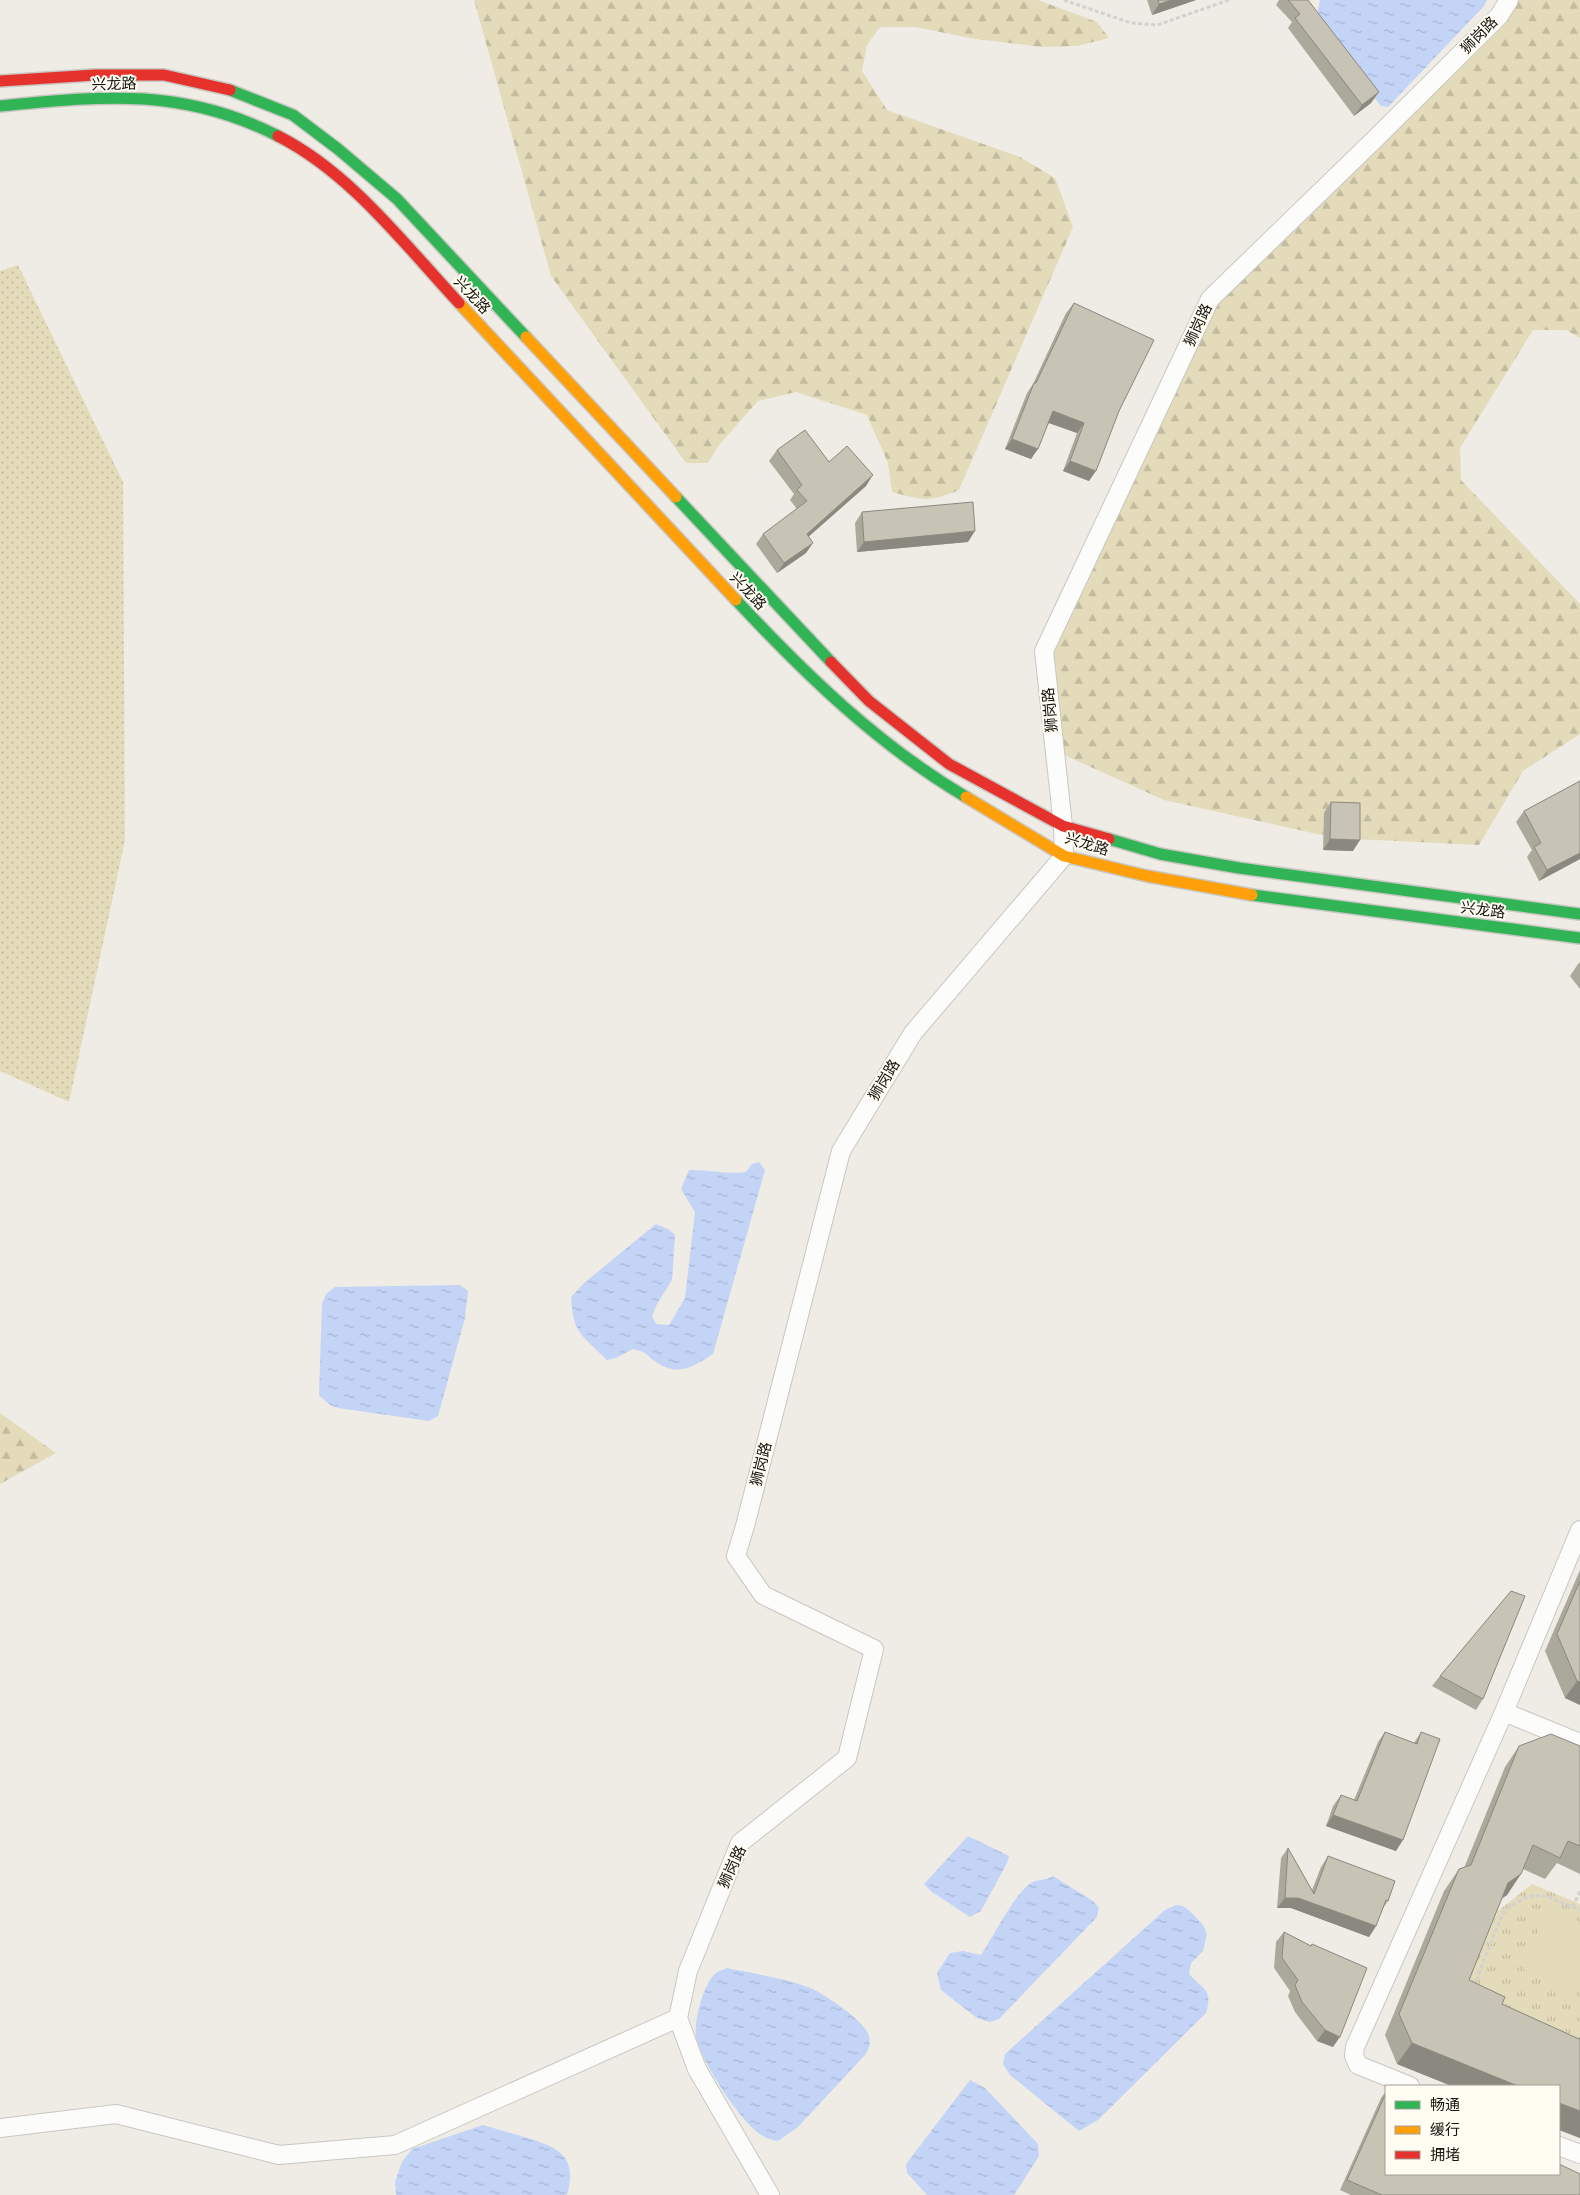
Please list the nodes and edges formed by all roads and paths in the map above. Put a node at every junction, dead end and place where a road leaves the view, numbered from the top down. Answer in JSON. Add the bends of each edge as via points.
{"nodes":[{"id":1,"x":1064,"y":0,"type":"edge"},
{"id":2,"x":1228,"y":0,"type":"edge"},
{"id":3,"x":1509,"y":0,"type":"edge"},
{"id":4,"x":0,"y":81,"type":"edge"},
{"id":5,"x":0,"y":106,"type":"edge"},
{"id":6,"x":1063,"y":826,"type":"junction"},
{"id":7,"x":1064,"y":856,"type":"junction"},
{"id":8,"x":1580,"y":914,"type":"edge"},
{"id":9,"x":1580,"y":938,"type":"edge"},
{"id":10,"x":1580,"y":1530,"type":"edge"},
{"id":11,"x":1504,"y":1712,"type":"junction"},
{"id":12,"x":1580,"y":1743,"type":"edge"},
{"id":13,"x":1580,"y":1891,"type":"edge"},
{"id":14,"x":1573,"y":1908,"type":"junction"},
{"id":15,"x":1580,"y":1910,"type":"edge"},
{"id":16,"x":1480,"y":1992,"type":"edge"},
{"id":17,"x":678,"y":2018,"type":"junction"},
{"id":18,"x":1408,"y":2085,"type":"edge"},
{"id":19,"x":0,"y":2128,"type":"edge"},
{"id":20,"x":1560,"y":2146,"type":"edge"},
{"id":21,"x":1580,"y":2154,"type":"edge"},
{"id":22,"x":770,"y":2195,"type":"edge"}],
"edges":[{"from":1,"to":2,"type":"path","via":[[1130,23],[1157,25]]},
{"from":3,"to":6,"type":"street","name":"狮岗路","via":[[1498,16],[1375,139],[1210,298],[1044,651]]},
{"from":4,"to":6,"type":"main road","name":"兴龙路","via":[[95,75],[164,76],[225,88],[293,115],[397,199],[869,700],[949,764]]},
{"from":5,"to":7,"type":"main road","name":"兴龙路","via":[[127,97],[175,101],[220,112],[254,125],[305,152],[363,200],[830,696],[940,782]]},
{"from":6,"to":7,"type":"street","name":"狮岗路"},
{"from":6,"to":8,"type":"main road","name":"兴龙路","via":[[1160,854],[1239,868]]},
{"from":7,"to":9,"type":"main road","name":"兴龙路","via":[[1233,893]]},
{"from":7,"to":17,"type":"street","name":"狮岗路","via":[[913,1033],[841,1151],[736,1556],[763,1595],[874,1649],[847,1758],[740,1844],[688,1972]]},
{"from":10,"to":11,"type":"street"},
{"from":11,"to":12,"type":"street"},
{"from":11,"to":18,"type":"street","via":[[1355,2047],[1358,2065]]},
{"from":13,"to":14,"type":"path"},
{"from":14,"to":15,"type":"path"},
{"from":14,"to":16,"type":"path","via":[[1546,1896],[1528,1896],[1503,1913],[1478,1975]]},
{"from":17,"to":19,"type":"street","via":[[395,2145],[279,2155],[116,2114]]},
{"from":17,"to":22,"type":"street","via":[[696,2069]]},
{"from":20,"to":21,"type":"street"}]}
